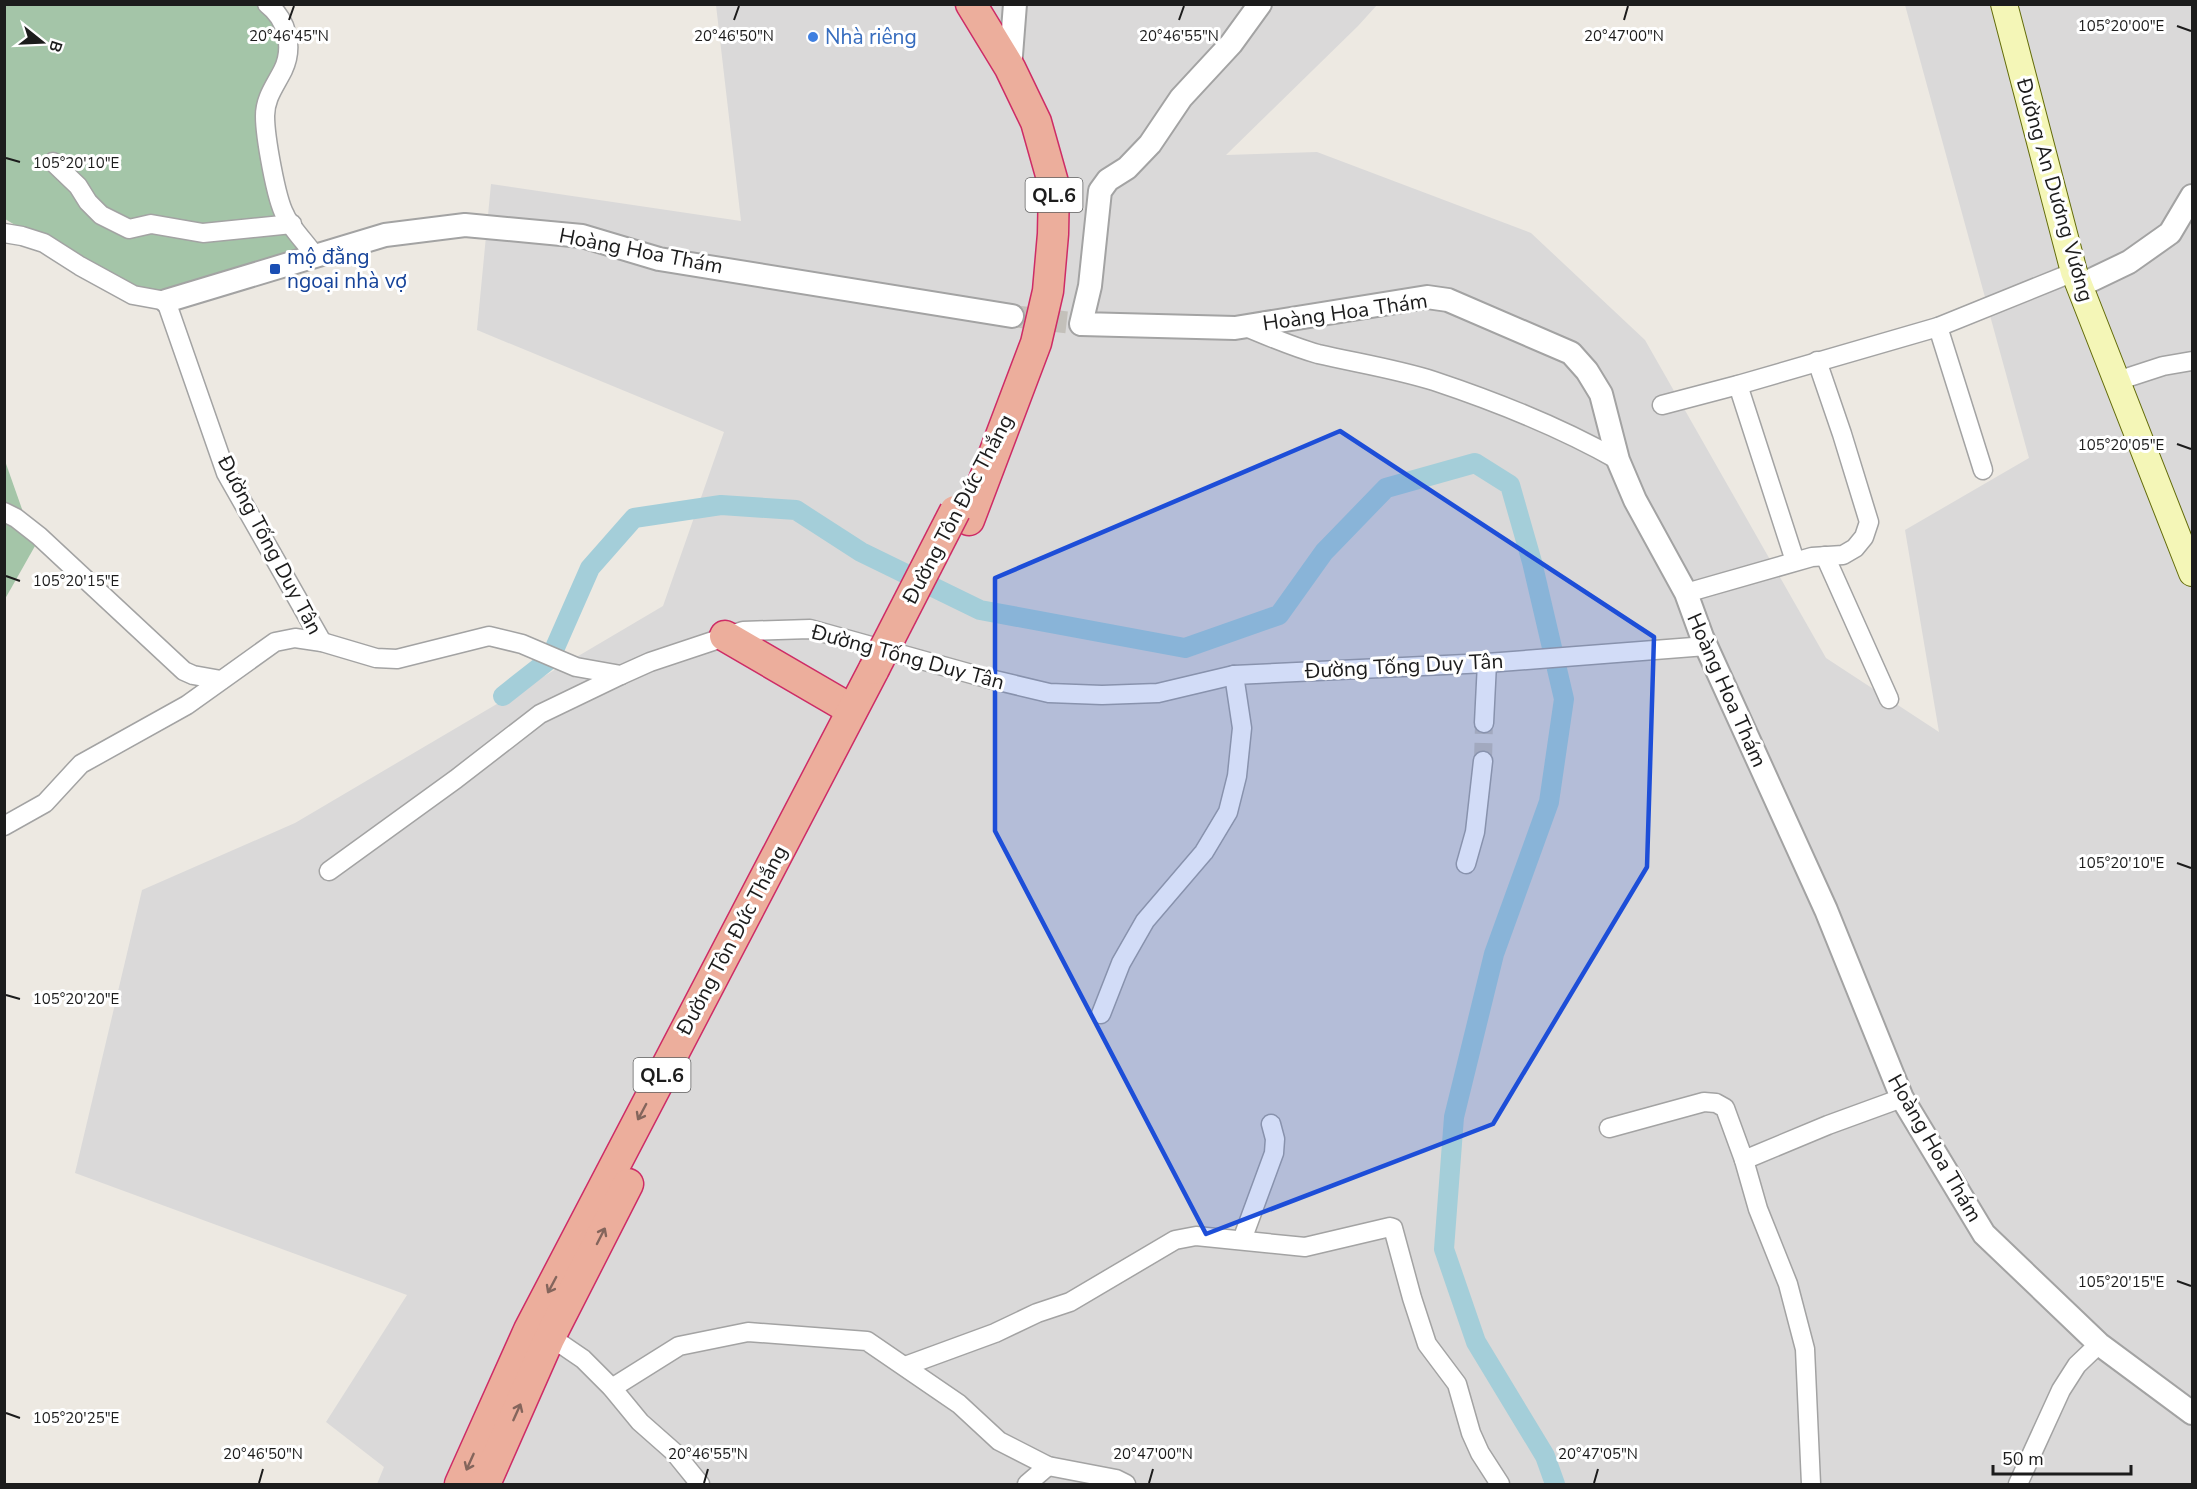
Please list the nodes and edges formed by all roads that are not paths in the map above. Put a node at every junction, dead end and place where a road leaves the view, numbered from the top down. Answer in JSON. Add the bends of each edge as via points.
{"nodes":[{"id":1,"x":267,"y":4,"type":"edge"},
{"id":2,"x":971,"y":4,"type":"edge"},
{"id":3,"x":1015,"y":4,"type":"edge"},
{"id":4,"x":1260,"y":4,"type":"edge"},
{"id":5,"x":2004,"y":4,"type":"edge"},
{"id":6,"x":1010,"y":68,"type":"junction"},
{"id":7,"x":52,"y":162,"type":"dead end"},
{"id":8,"x":2193,"y":196,"type":"edge"},
{"id":9,"x":292,"y":224,"type":"junction"},
{"id":10,"x":4,"y":233,"type":"edge"},
{"id":11,"x":315,"y":256,"type":"junction"},
{"id":12,"x":2076,"y":279,"type":"junction"},
{"id":13,"x":166,"y":301,"type":"junction"},
{"id":14,"x":1012,"y":316,"type":"tunnel mouth"},
{"id":15,"x":1246,"y":327,"type":"junction"},
{"id":16,"x":1938,"y":327,"type":"junction"},
{"id":17,"x":1817,"y":361,"type":"junction"},
{"id":18,"x":2193,"y":361,"type":"edge"},
{"id":19,"x":2117,"y":381,"type":"junction"},
{"id":20,"x":1738,"y":385,"type":"junction"},
{"id":21,"x":1662,"y":405,"type":"dead end"},
{"id":22,"x":1618,"y":460,"type":"junction"},
{"id":23,"x":1983,"y":470,"type":"dead end"},
{"id":24,"x":4,"y":513,"type":"edge"},
{"id":25,"x":1825,"y":556,"type":"junction"},
{"id":26,"x":1795,"y":561,"type":"junction"},
{"id":27,"x":2193,"y":573,"type":"edge"},
{"id":28,"x":1686,"y":593,"type":"junction"},
{"id":29,"x":725,"y":636,"type":"junction"},
{"id":30,"x":322,"y":642,"type":"junction"},
{"id":31,"x":1706,"y":646,"type":"junction"},
{"id":32,"x":1487,"y":663,"type":"junction"},
{"id":33,"x":881,"y":672,"type":"junction"},
{"id":34,"x":621,"y":675,"type":"junction"},
{"id":35,"x":1234,"y":675,"type":"junction"},
{"id":36,"x":220,"y":680,"type":"junction"},
{"id":37,"x":1889,"y":699,"type":"dead end"},
{"id":38,"x":852,"y":710,"type":"junction"},
{"id":39,"x":1484,"y":723,"type":"tunnel mouth"},
{"id":40,"x":1483,"y":761,"type":"tunnel mouth"},
{"id":41,"x":4,"y":826,"type":"edge"},
{"id":42,"x":1466,"y":864,"type":"dead end"},
{"id":43,"x":329,"y":871,"type":"dead end"},
{"id":44,"x":1101,"y":1014,"type":"dead end"},
{"id":45,"x":1902,"y":1098,"type":"junction"},
{"id":46,"x":1270,"y":1124,"type":"dead end"},
{"id":47,"x":1609,"y":1128,"type":"dead end"},
{"id":48,"x":1744,"y":1160,"type":"junction"},
{"id":49,"x":1242,"y":1240,"type":"junction"},
{"id":50,"x":549,"y":1339,"type":"junction"},
{"id":51,"x":2099,"y":1344,"type":"junction"},
{"id":52,"x":905,"y":1366,"type":"junction"},
{"id":53,"x":612,"y":1388,"type":"junction"},
{"id":54,"x":2193,"y":1413,"type":"edge"},
{"id":55,"x":1048,"y":1466,"type":"junction"},
{"id":56,"x":460,"y":1485,"type":"edge"},
{"id":57,"x":484,"y":1485,"type":"edge"},
{"id":58,"x":700,"y":1485,"type":"edge"},
{"id":59,"x":1027,"y":1485,"type":"edge"},
{"id":60,"x":1126,"y":1485,"type":"edge"},
{"id":61,"x":1500,"y":1485,"type":"edge"},
{"id":62,"x":1811,"y":1485,"type":"edge"},
{"id":63,"x":2018,"y":1485,"type":"edge"}],
"edges":[{"from":1,"to":9,"type":"street","via":[[282,19],[287,34],[287,59],[266,102],[265,117],[280,199]]},
{"from":2,"to":6,"type":"highway","name":"Đường Tôn Đức Thắng","number":"QL.6"},
{"from":3,"to":6,"type":"street"},
{"from":4,"to":15,"type":"street","name":"Hoàng Hoa Thám","via":[[1231,44],[1182,98],[1150,144],[1100,191],[1090,286],[1081,324]]},
{"from":5,"to":12,"type":"main road","name":"Đường An Dương Vương"},
{"from":6,"to":33,"type":"highway","name":"Đường Tôn Đức Thắng","number":"QL.6","bridge":true,"via":[[1036,122],[1054,186],[1048,291],[1036,343],[1015,399],[962,516]]},
{"from":7,"to":9,"type":"street","via":[[101,215],[129,229],[151,224],[203,233]]},
{"from":8,"to":12,"type":"street","via":[[2170,234],[2129,262]]},
{"from":9,"to":11,"type":"street"},
{"from":10,"to":13,"type":"street","name":"Hoàng Hoa Thám","via":[[44,243],[133,295]]},
{"from":11,"to":13,"type":"street","name":"Hoàng Hoa Thám"},
{"from":11,"to":14,"type":"street","name":"Hoàng Hoa Thám","via":[[385,235],[465,225],[582,236],[659,260]]},
{"from":12,"to":16,"type":"street"},
{"from":12,"to":19,"type":"main road","name":"Đường An Dương Vương"},
{"from":13,"to":30,"type":"street","name":"Đường Tống Duy Tân","via":[[226,472]]},
{"from":15,"to":22,"type":"street","via":[[1317,354],[1406,373],[1492,400]]},
{"from":15,"to":22,"type":"street","name":"Hoàng Hoa Thám","via":[[1427,297],[1448,300],[1571,353],[1601,394]]},
{"from":16,"to":17,"type":"street"},
{"from":16,"to":23,"type":"street"},
{"from":17,"to":20,"type":"street"},
{"from":17,"to":25,"type":"street","via":[[1869,522],[1855,548],[1843,555]]},
{"from":18,"to":19,"type":"street"},
{"from":19,"to":27,"type":"main road","name":"Đường An Dương Vương"},
{"from":20,"to":21,"type":"street"},
{"from":20,"to":26,"type":"street"},
{"from":22,"to":28,"type":"street","name":"Hoàng Hoa Thám","via":[[1635,500]]},
{"from":24,"to":36,"type":"street","via":[[39,536],[184,671]]},
{"from":25,"to":26,"type":"street"},
{"from":25,"to":37,"type":"street"},
{"from":26,"to":28,"type":"street"},
{"from":28,"to":31,"type":"street","name":"Hoàng Hoa Thám"},
{"from":29,"to":34,"type":"street","name":"Đường Tống Duy Tân"},
{"from":29,"to":35,"type":"street","name":"Đường Tống Duy Tân","via":[[743,631],[810,628],[1050,693],[1158,693]]},
{"from":29,"to":38,"type":"highway"},
{"from":30,"to":34,"type":"street","name":"Đường Tống Duy Tân","via":[[376,658],[397,659],[489,636],[522,644],[576,667]]},
{"from":30,"to":36,"type":"street","via":[[295,638],[275,642]]},
{"from":31,"to":32,"type":"street","name":"Đường Tống Duy Tân"},
{"from":31,"to":45,"type":"street","name":"Hoàng Hoa Thám","via":[[1826,910]]},
{"from":32,"to":35,"type":"street","name":"Đường Tống Duy Tân"},
{"from":32,"to":39,"type":"street"},
{"from":33,"to":38,"type":"highway","name":"Đường Tôn Đức Thắng","number":"QL.6"},
{"from":50,"to":33,"type":"highway","name":"Đường Tôn Đức Thắng","number":"QL.6","one_way":true},
{"from":34,"to":43,"type":"street","via":[[540,714]]},
{"from":35,"to":44,"type":"street","via":[[1242,728],[1228,812],[1204,852],[1145,921],[1121,963]]},
{"from":36,"to":41,"type":"street","via":[[187,705],[81,764],[45,803]]},
{"from":38,"to":56,"type":"highway","name":"Đường Tôn Đức Thắng","number":"QL.6","one_way":true,"via":[[529,1330]]},
{"from":40,"to":42,"type":"street","via":[[1475,831]]},
{"from":45,"to":48,"type":"street"},
{"from":45,"to":51,"type":"street","name":"Hoàng Hoa Thám","via":[[1984,1234]]},
{"from":46,"to":49,"type":"street","via":[[1274,1154]]},
{"from":47,"to":48,"type":"street","via":[[1704,1102],[1716,1103],[1725,1108]]},
{"from":48,"to":62,"type":"street","via":[[1758,1209],[1788,1284],[1805,1349]]},
{"from":49,"to":52,"type":"street","via":[[1196,1236],[1175,1240],[1071,1302]]},
{"from":49,"to":61,"type":"street","via":[[1305,1247],[1392,1227],[1427,1344],[1457,1384],[1471,1433]]},
{"from":50,"to":53,"type":"street","via":[[583,1359]]},
{"from":57,"to":50,"type":"highway","name":"Đường Tôn Đức Thắng","number":"QL.6","one_way":true},
{"from":51,"to":54,"type":"street","name":"Hoàng Hoa Thám"},
{"from":51,"to":63,"type":"street","via":[[2077,1365],[2061,1390]]},
{"from":52,"to":53,"type":"street","via":[[867,1341],[748,1332],[679,1346]]},
{"from":52,"to":55,"type":"street","via":[[959,1404],[999,1441]]},
{"from":53,"to":58,"type":"street"},
{"from":55,"to":59,"type":"street"},
{"from":55,"to":60,"type":"street","via":[[1116,1479]]}]}
